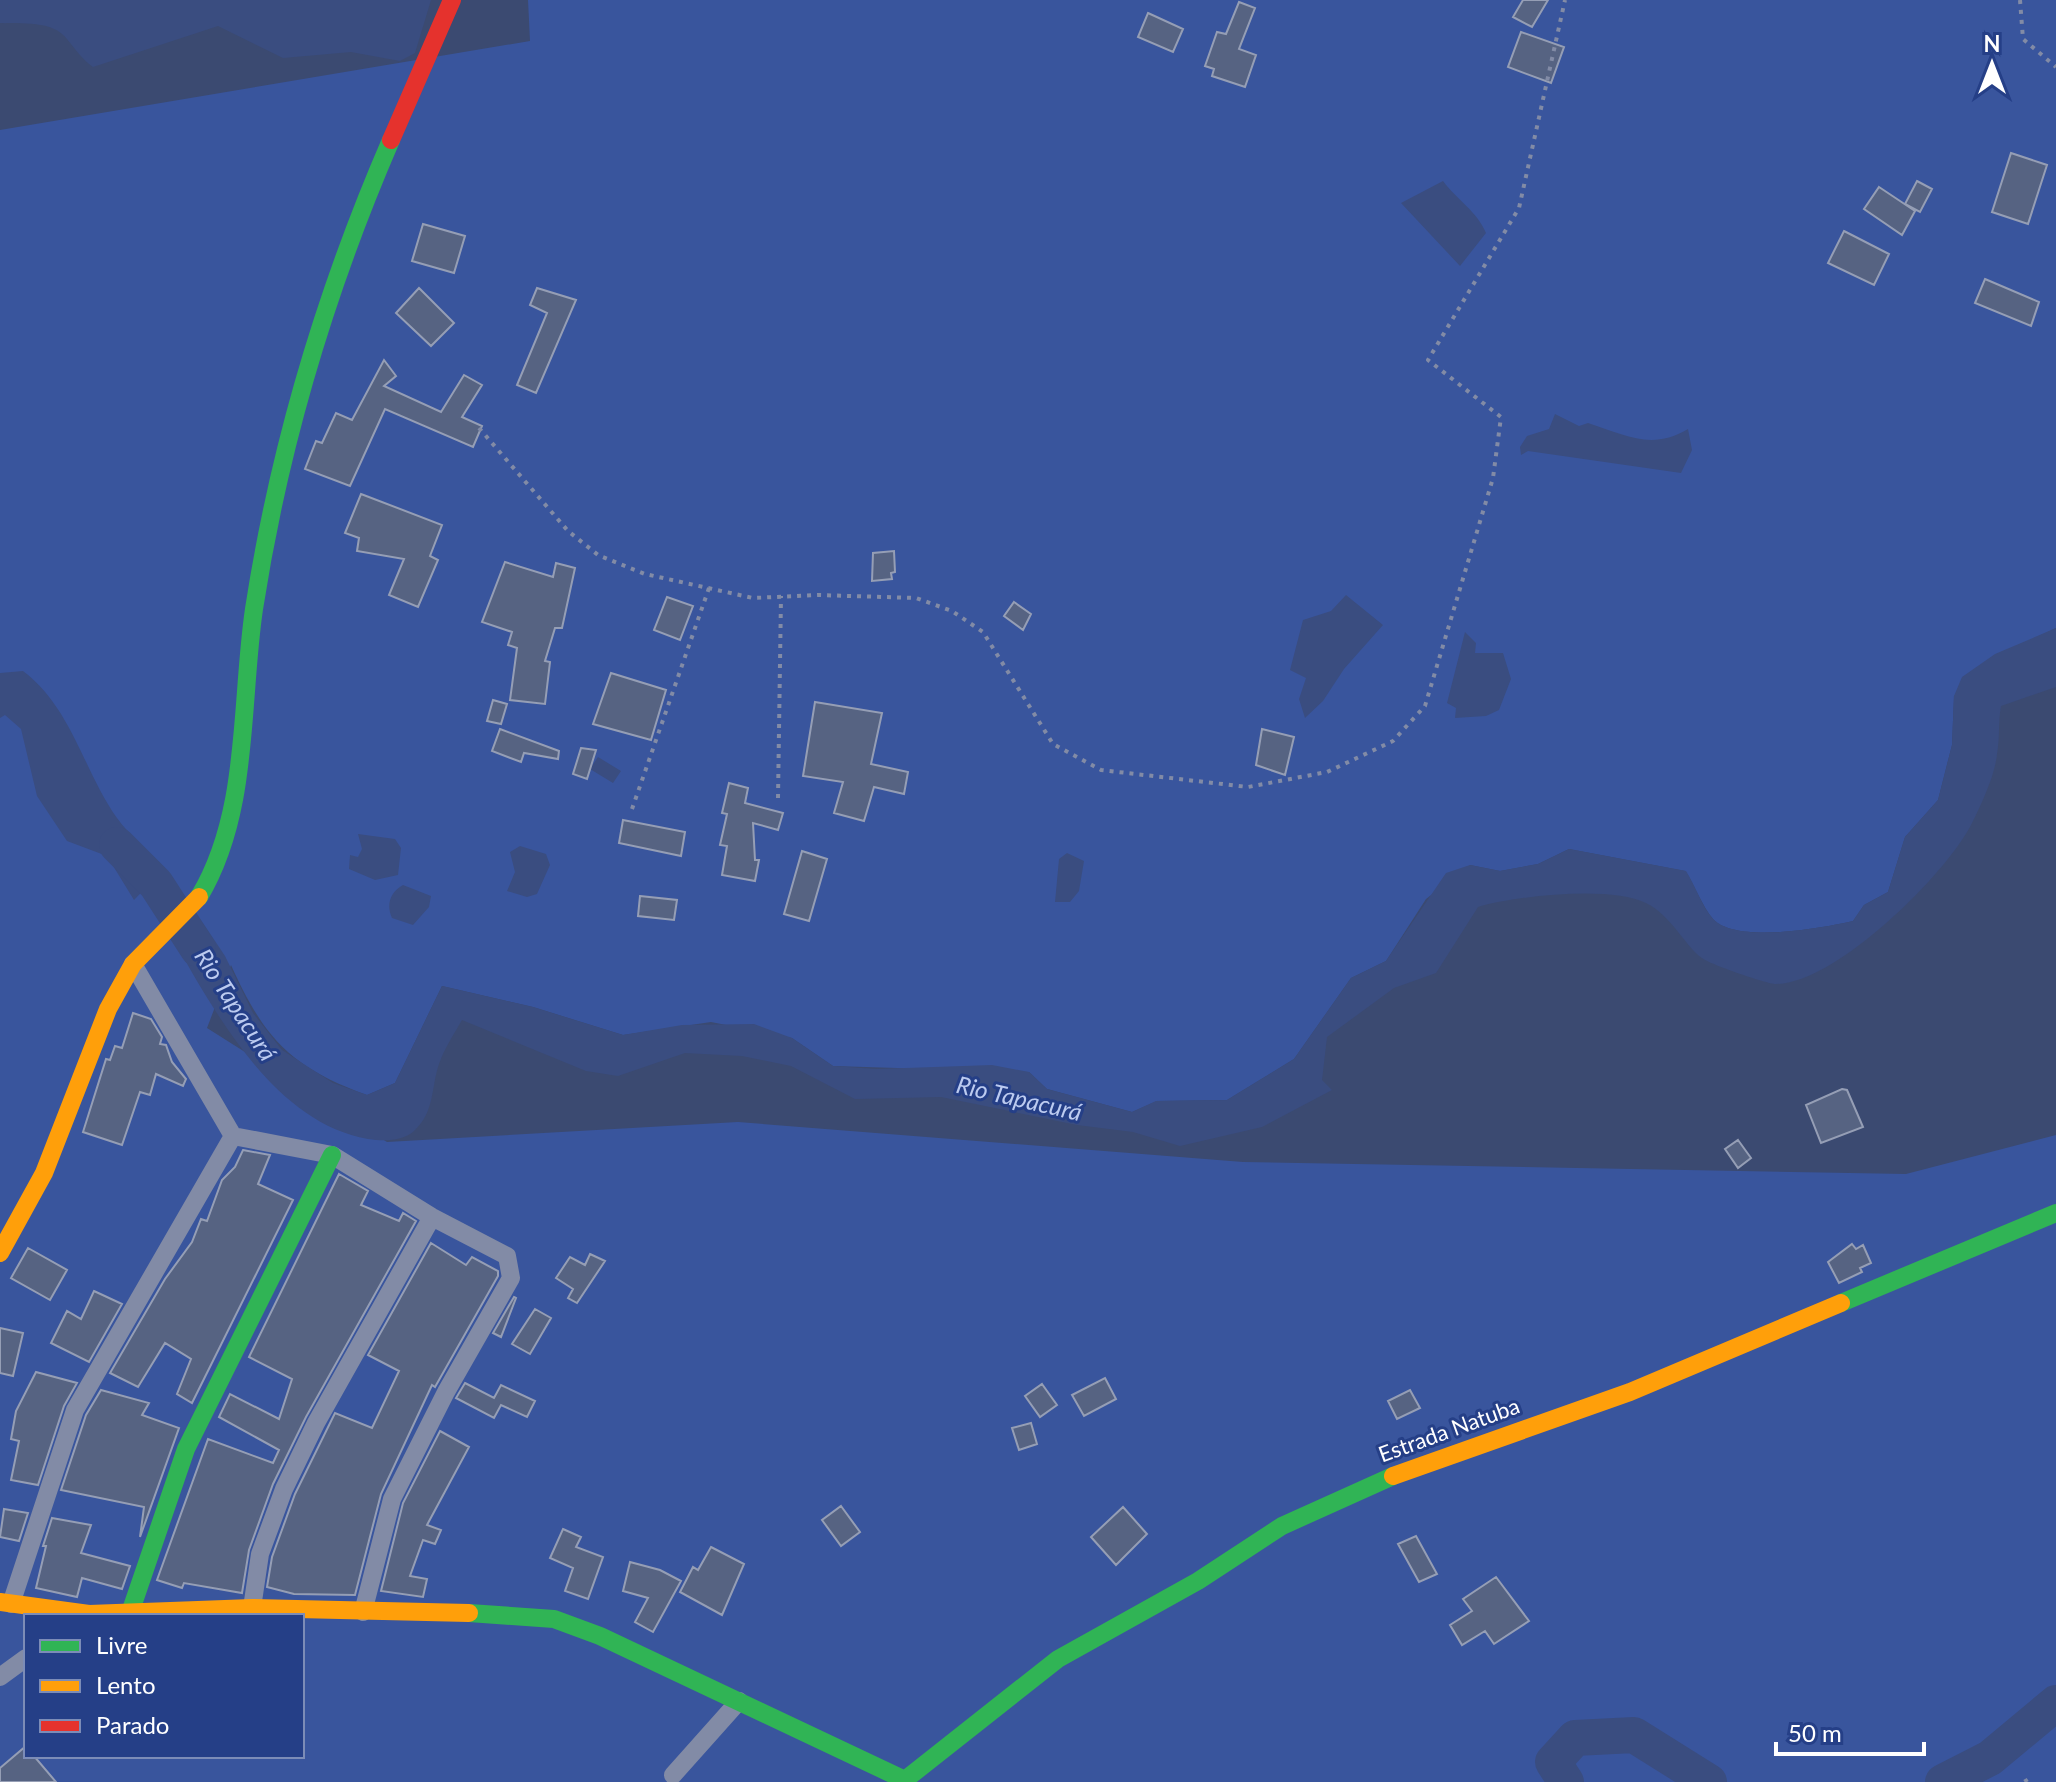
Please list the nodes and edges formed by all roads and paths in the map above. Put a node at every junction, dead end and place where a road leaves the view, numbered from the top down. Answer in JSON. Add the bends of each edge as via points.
{"nodes":[{"id":1,"x":452,"y":0,"type":"edge"},
{"id":2,"x":1565,"y":0,"type":"edge"},
{"id":3,"x":2020,"y":0,"type":"edge"},
{"id":4,"x":2056,"y":67,"type":"edge"},
{"id":5,"x":479,"y":428,"type":"dead end"},
{"id":6,"x":709,"y":588,"type":"junction"},
{"id":7,"x":781,"y":596,"type":"junction"},
{"id":8,"x":778,"y":798,"type":"dead end"},
{"id":9,"x":632,"y":809,"type":"dead end"},
{"id":10,"x":133,"y":964,"type":"junction"},
{"id":11,"x":233,"y":1136,"type":"junction"},
{"id":12,"x":332,"y":1155,"type":"junction"},
{"id":13,"x":2056,"y":1213,"type":"edge"},
{"id":14,"x":432,"y":1217,"type":"junction"},
{"id":15,"x":0,"y":1253,"type":"edge"},
{"id":16,"x":6,"y":1603,"type":"edge"},
{"id":17,"x":252,"y":1608,"type":"junction"},
{"id":18,"x":131,"y":1610,"type":"junction"},
{"id":19,"x":363,"y":1612,"type":"junction"},
{"id":20,"x":80,"y":1614,"type":"edge"},
{"id":21,"x":96,"y":1614,"type":"edge"},
{"id":22,"x":24,"y":1659,"type":"edge"},
{"id":23,"x":0,"y":1677,"type":"edge"},
{"id":24,"x":739,"y":1701,"type":"junction"},
{"id":25,"x":673,"y":1775,"type":"dead end"},
{"id":26,"x":907,"y":1781,"type":"edge"}],
"edges":[{"from":1,"to":10,"type":"street","via":[[363,205],[311,353],[284,451],[254,610],[227,839],[209,883]]},
{"from":2,"to":7,"type":"path","via":[[1519,208],[1428,360],[1501,417],[1493,478],[1425,706],[1393,741],[1327,772],[1248,787],[1101,770],[1053,744],[983,632],[952,611],[916,598]]},
{"from":3,"to":4,"type":"path","via":[[2023,39]]},
{"from":5,"to":6,"type":"path","via":[[568,531],[598,555],[645,574]]},
{"from":6,"to":7,"type":"path","via":[[753,598]]},
{"from":6,"to":9,"type":"path"},
{"from":7,"to":8,"type":"path"},
{"from":10,"to":11,"type":"street"},
{"from":10,"to":15,"type":"street","via":[[108,1009],[44,1173]]},
{"from":11,"to":12,"type":"street"},
{"from":11,"to":16,"type":"street","via":[[75,1410]]},
{"from":12,"to":14,"type":"street"},
{"from":12,"to":18,"type":"street","via":[[186,1449]]},
{"from":13,"to":26,"type":"street","name":"Estrada Natuba","via":[[1630,1392],[1467,1447],[1282,1526],[1198,1581],[1058,1659]]},
{"from":14,"to":17,"type":"street","via":[[284,1489],[260,1554]]},
{"from":14,"to":19,"type":"street","via":[[507,1256],[511,1278],[392,1499]]},
{"from":16,"to":20,"type":"street"},
{"from":17,"to":18,"type":"street"},
{"from":17,"to":19,"type":"street"},
{"from":18,"to":21,"type":"street"},
{"from":19,"to":24,"type":"street","via":[[554,1619]]},
{"from":22,"to":23,"type":"street"},
{"from":24,"to":25,"type":"street"},
{"from":24,"to":26,"type":"street"}]}
